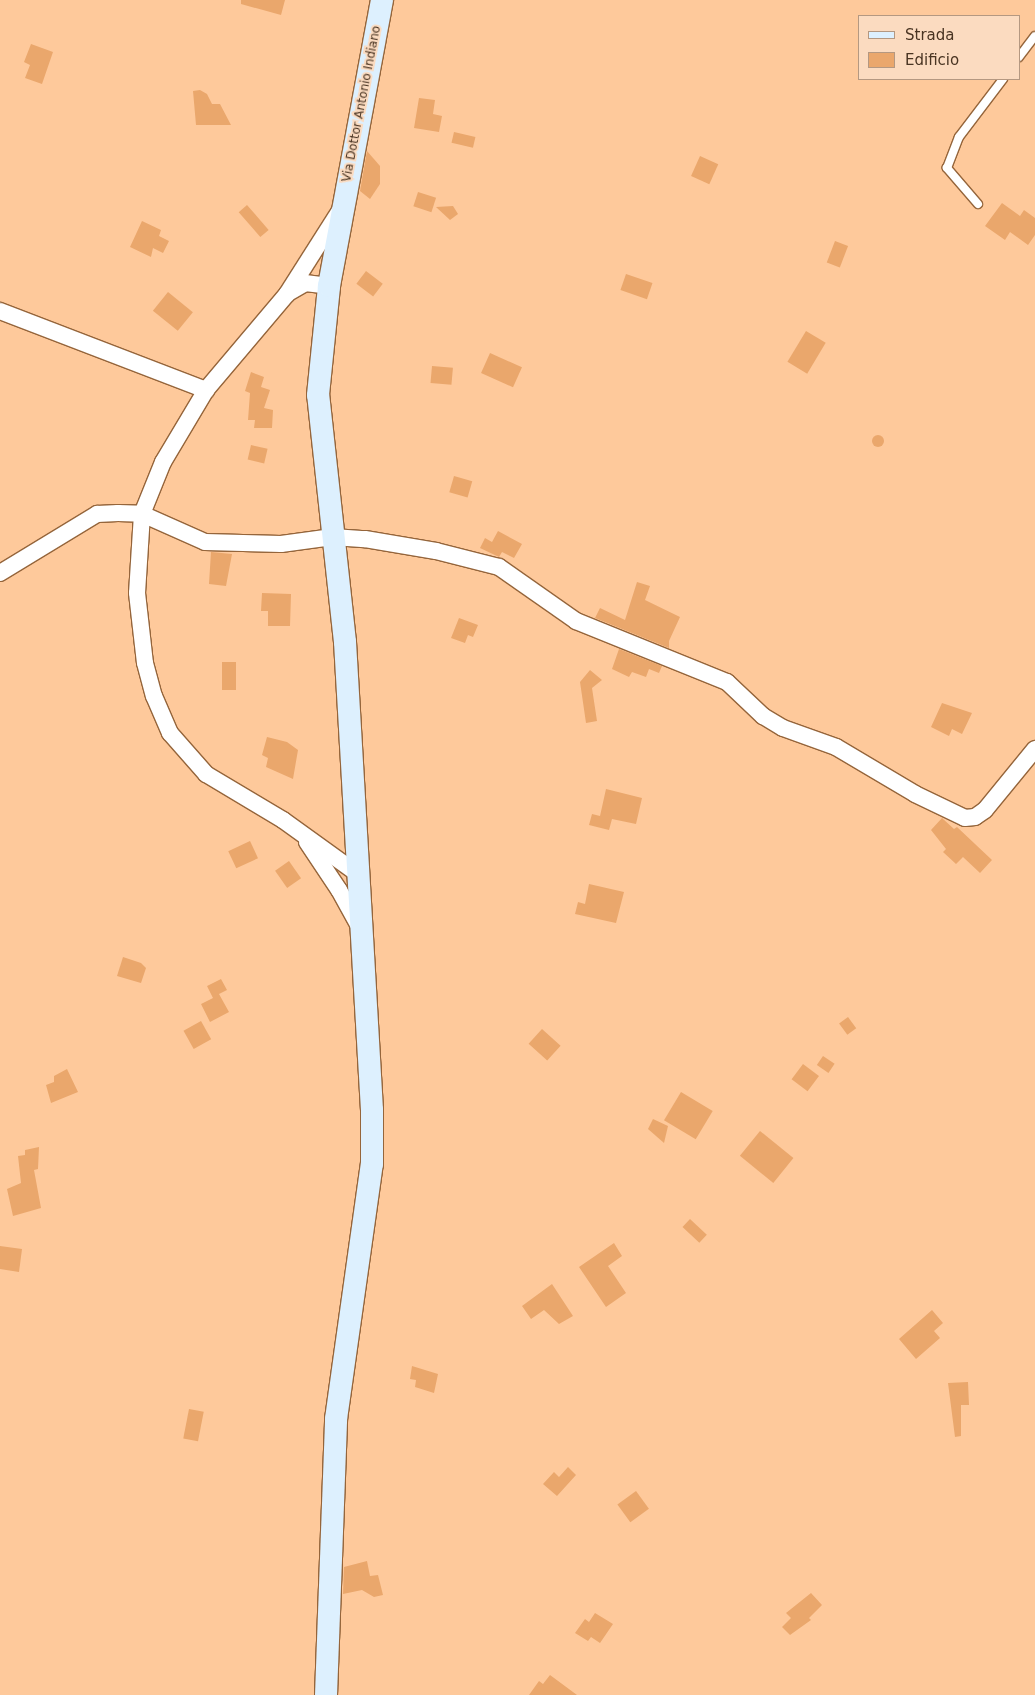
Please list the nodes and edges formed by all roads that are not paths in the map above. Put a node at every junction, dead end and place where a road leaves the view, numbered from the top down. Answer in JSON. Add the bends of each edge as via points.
{"nodes":[{"id":1,"x":382,"y":0,"type":"edge"},
{"id":2,"x":1035,"y":36,"type":"edge"},
{"id":3,"x":1020,"y":56,"type":"edge"},
{"id":4,"x":1002,"y":80,"type":"edge"},
{"id":5,"x":978,"y":204,"type":"dead end"},
{"id":6,"x":342,"y":208,"type":"junction"},
{"id":7,"x":329,"y":286,"type":"junction"},
{"id":8,"x":287,"y":294,"type":"junction"},
{"id":9,"x":0,"y":311,"type":"edge"},
{"id":10,"x":206,"y":390,"type":"junction"},
{"id":11,"x":142,"y":514,"type":"junction"},
{"id":12,"x":333,"y":538,"type":"junction"},
{"id":13,"x":0,"y":573,"type":"edge"},
{"id":14,"x":1035,"y":749,"type":"edge"},
{"id":15,"x":283,"y":820,"type":"junction"},
{"id":16,"x":358,"y":874,"type":"junction"},
{"id":17,"x":361,"y":929,"type":"junction"},
{"id":18,"x":326,"y":1695,"type":"edge"}],
"edges":[{"from":1,"to":6,"type":"main road","name":"Via Dottor Antonio Indiano"},
{"from":2,"to":3,"type":"lane"},
{"from":4,"to":5,"type":"lane","via":[[959,137],[947,168]]},
{"from":6,"to":7,"type":"main road","name":"Via Dottor Antonio Indiano"},
{"from":6,"to":8,"type":"street"},
{"from":7,"to":8,"type":"street","via":[[305,283]]},
{"from":7,"to":12,"type":"main road","name":"Via Dottor Antonio Indiano","via":[[318,395]]},
{"from":8,"to":10,"type":"street"},
{"from":9,"to":10,"type":"street"},
{"from":10,"to":11,"type":"street","via":[[163,462]]},
{"from":11,"to":12,"type":"street","via":[[205,542],[281,544]]},
{"from":11,"to":13,"type":"street","via":[[97,514]]},
{"from":11,"to":15,"type":"street","via":[[137,593],[145,663],[154,696],[170,733],[206,774]]},
{"from":12,"to":14,"type":"street","via":[[365,539],[436,551],[499,567],[576,621],[727,682],[763,716],[783,728],[836,747],[915,794],[964,818],[975,817],[985,810]]},
{"from":12,"to":16,"type":"main road","name":"Via Dottor Antonio Indiano","via":[[345,642]]},
{"from":15,"to":16,"type":"street"},
{"from":15,"to":17,"type":"street","via":[[311,847]]},
{"from":16,"to":17,"type":"main road","name":"Via Dottor Antonio Indiano"},
{"from":17,"to":18,"type":"main road","name":"Via Dottor Antonio Indiano","via":[[372,1164],[336,1419]]}]}
